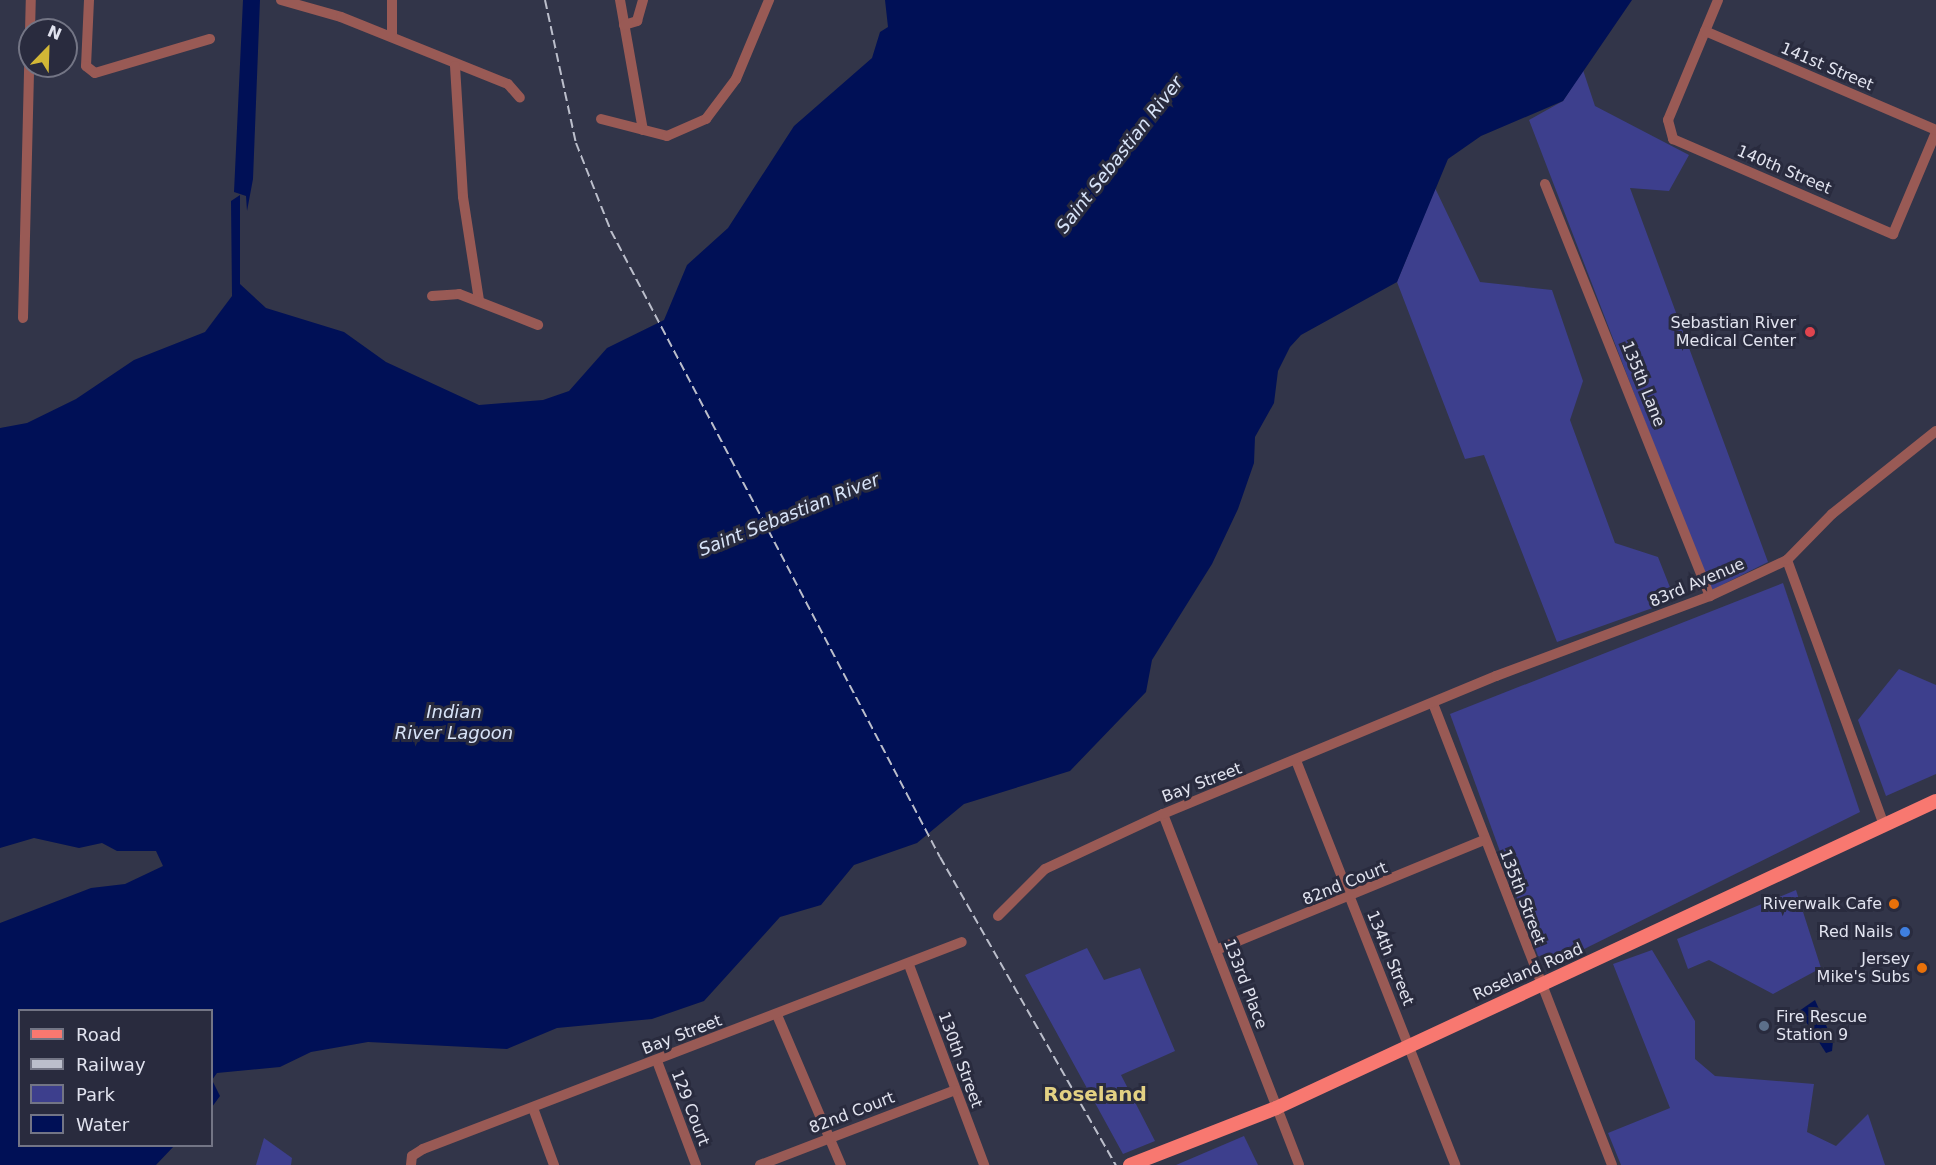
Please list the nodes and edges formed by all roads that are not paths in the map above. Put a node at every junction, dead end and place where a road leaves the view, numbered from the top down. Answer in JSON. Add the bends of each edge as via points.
{"nodes":[{"id":1,"x":31,"y":0,"type":"edge"},
{"id":2,"x":89,"y":0,"type":"edge"},
{"id":3,"x":281,"y":0,"type":"edge"},
{"id":4,"x":392,"y":0,"type":"edge"},
{"id":5,"x":620,"y":0,"type":"edge"},
{"id":6,"x":643,"y":0,"type":"edge"},
{"id":7,"x":769,"y":0,"type":"edge"},
{"id":8,"x":1718,"y":0,"type":"edge"},
{"id":9,"x":624,"y":25,"type":"junction"},
{"id":10,"x":1705,"y":31,"type":"junction"},
{"id":11,"x":392,"y":37,"type":"junction"},
{"id":12,"x":210,"y":39,"type":"dead end"},
{"id":13,"x":455,"y":66,"type":"junction"},
{"id":14,"x":520,"y":98,"type":"dead end"},
{"id":15,"x":601,"y":119,"type":"dead end"},
{"id":16,"x":643,"y":130,"type":"junction"},
{"id":17,"x":1936,"y":131,"type":"edge"},
{"id":18,"x":1545,"y":184,"type":"dead end"},
{"id":19,"x":432,"y":296,"type":"dead end"},
{"id":20,"x":479,"y":300,"type":"junction"},
{"id":21,"x":23,"y":318,"type":"dead end"},
{"id":22,"x":538,"y":325,"type":"dead end"},
{"id":23,"x":1936,"y":431,"type":"edge"},
{"id":24,"x":1787,"y":560,"type":"junction"},
{"id":25,"x":1710,"y":596,"type":"junction"},
{"id":26,"x":1434,"y":706,"type":"junction"},
{"id":27,"x":1297,"y":762,"type":"junction"},
{"id":28,"x":1936,"y":801,"type":"edge"},
{"id":29,"x":1163,"y":814,"type":"junction"},
{"id":30,"x":1883,"y":823,"type":"junction"},
{"id":31,"x":1484,"y":840,"type":"junction"},
{"id":32,"x":1351,"y":899,"type":"junction"},
{"id":33,"x":998,"y":916,"type":"dead end"},
{"id":34,"x":962,"y":942,"type":"dead end"},
{"id":35,"x":1216,"y":950,"type":"junction"},
{"id":36,"x":909,"y":965,"type":"junction"},
{"id":37,"x":1540,"y":984,"type":"junction"},
{"id":38,"x":777,"y":1015,"type":"junction"},
{"id":39,"x":1408,"y":1045,"type":"junction"},
{"id":40,"x":657,"y":1061,"type":"junction"},
{"id":41,"x":955,"y":1090,"type":"junction"},
{"id":42,"x":533,"y":1108,"type":"junction"},
{"id":43,"x":1276,"y":1108,"type":"junction"},
{"id":44,"x":830,"y":1138,"type":"junction"},
{"id":45,"x":412,"y":1161,"type":"edge"},
{"id":46,"x":554,"y":1165,"type":"edge"},
{"id":47,"x":696,"y":1165,"type":"edge"},
{"id":48,"x":760,"y":1165,"type":"edge"},
{"id":49,"x":841,"y":1165,"type":"edge"},
{"id":50,"x":984,"y":1165,"type":"edge"},
{"id":51,"x":1130,"y":1165,"type":"edge"},
{"id":52,"x":1299,"y":1165,"type":"edge"},
{"id":53,"x":1455,"y":1165,"type":"edge"},
{"id":54,"x":1612,"y":1165,"type":"edge"}],
"edges":[{"from":1,"to":21,"type":"street"},
{"from":2,"to":12,"type":"street","via":[[86,66],[95,73]]},
{"from":3,"to":11,"type":"street"},
{"from":4,"to":11,"type":"street"},
{"from":5,"to":9,"type":"street"},
{"from":6,"to":9,"type":"street","via":[[637,21]]},
{"from":7,"to":16,"type":"street","via":[[736,79],[706,119],[667,136]]},
{"from":8,"to":10,"type":"street"},
{"from":9,"to":16,"type":"street"},
{"from":10,"to":17,"type":"street","name":"141st Street"},
{"from":10,"to":17,"type":"street","name":"140th Street","via":[[1668,130],[1673,139],[1893,234]]},
{"from":11,"to":13,"type":"street"},
{"from":13,"to":14,"type":"street","via":[[508,84]]},
{"from":13,"to":20,"type":"street","via":[[463,197]]},
{"from":15,"to":16,"type":"street"},
{"from":18,"to":25,"type":"street","name":"135th Lane"},
{"from":19,"to":20,"type":"street","via":[[459,294]]},
{"from":20,"to":22,"type":"street"},
{"from":23,"to":24,"type":"street","name":"83rd Avenue","via":[[1832,514]]},
{"from":24,"to":25,"type":"street","name":"83rd Avenue"},
{"from":24,"to":30,"type":"street"},
{"from":25,"to":26,"type":"street","name":"83rd Avenue","via":[[1496,676]]},
{"from":26,"to":27,"type":"street","name":"Bay Street"},
{"from":26,"to":31,"type":"street","name":"135th Street"},
{"from":27,"to":29,"type":"street","name":"Bay Street"},
{"from":27,"to":32,"type":"street","name":"134th Street"},
{"from":28,"to":30,"type":"main road","name":"Roseland Road"},
{"from":29,"to":33,"type":"street","name":"Bay Street","via":[[1045,869]]},
{"from":29,"to":35,"type":"street","name":"133rd Place"},
{"from":30,"to":37,"type":"main road","name":"Roseland Road"},
{"from":31,"to":32,"type":"street","name":"82nd Court"},
{"from":31,"to":37,"type":"street","name":"135th Street"},
{"from":32,"to":35,"type":"street","name":"82nd Court"},
{"from":32,"to":39,"type":"street","name":"134th Street"},
{"from":34,"to":36,"type":"street","name":"Bay Street"},
{"from":35,"to":43,"type":"street","name":"133rd Place"},
{"from":36,"to":38,"type":"street","name":"Bay Street"},
{"from":36,"to":41,"type":"street","name":"130th Street"},
{"from":37,"to":39,"type":"main road","name":"Roseland Road"},
{"from":37,"to":54,"type":"street","name":"135th Street"},
{"from":38,"to":40,"type":"street","name":"Bay Street"},
{"from":38,"to":44,"type":"street"},
{"from":39,"to":43,"type":"main road","name":"Roseland Road"},
{"from":39,"to":53,"type":"street","name":"134th Street"},
{"from":40,"to":42,"type":"street","name":"Bay Street"},
{"from":40,"to":47,"type":"street","name":"129 Court"},
{"from":41,"to":44,"type":"street","name":"82nd Court"},
{"from":41,"to":50,"type":"street","name":"130th Street"},
{"from":42,"to":45,"type":"street","name":"Bay Street"},
{"from":42,"to":46,"type":"street"},
{"from":43,"to":51,"type":"main road","name":"Roseland Road"},
{"from":43,"to":52,"type":"street","name":"133rd Place"},
{"from":44,"to":48,"type":"street","name":"82nd Court"},
{"from":44,"to":49,"type":"street"}]}
